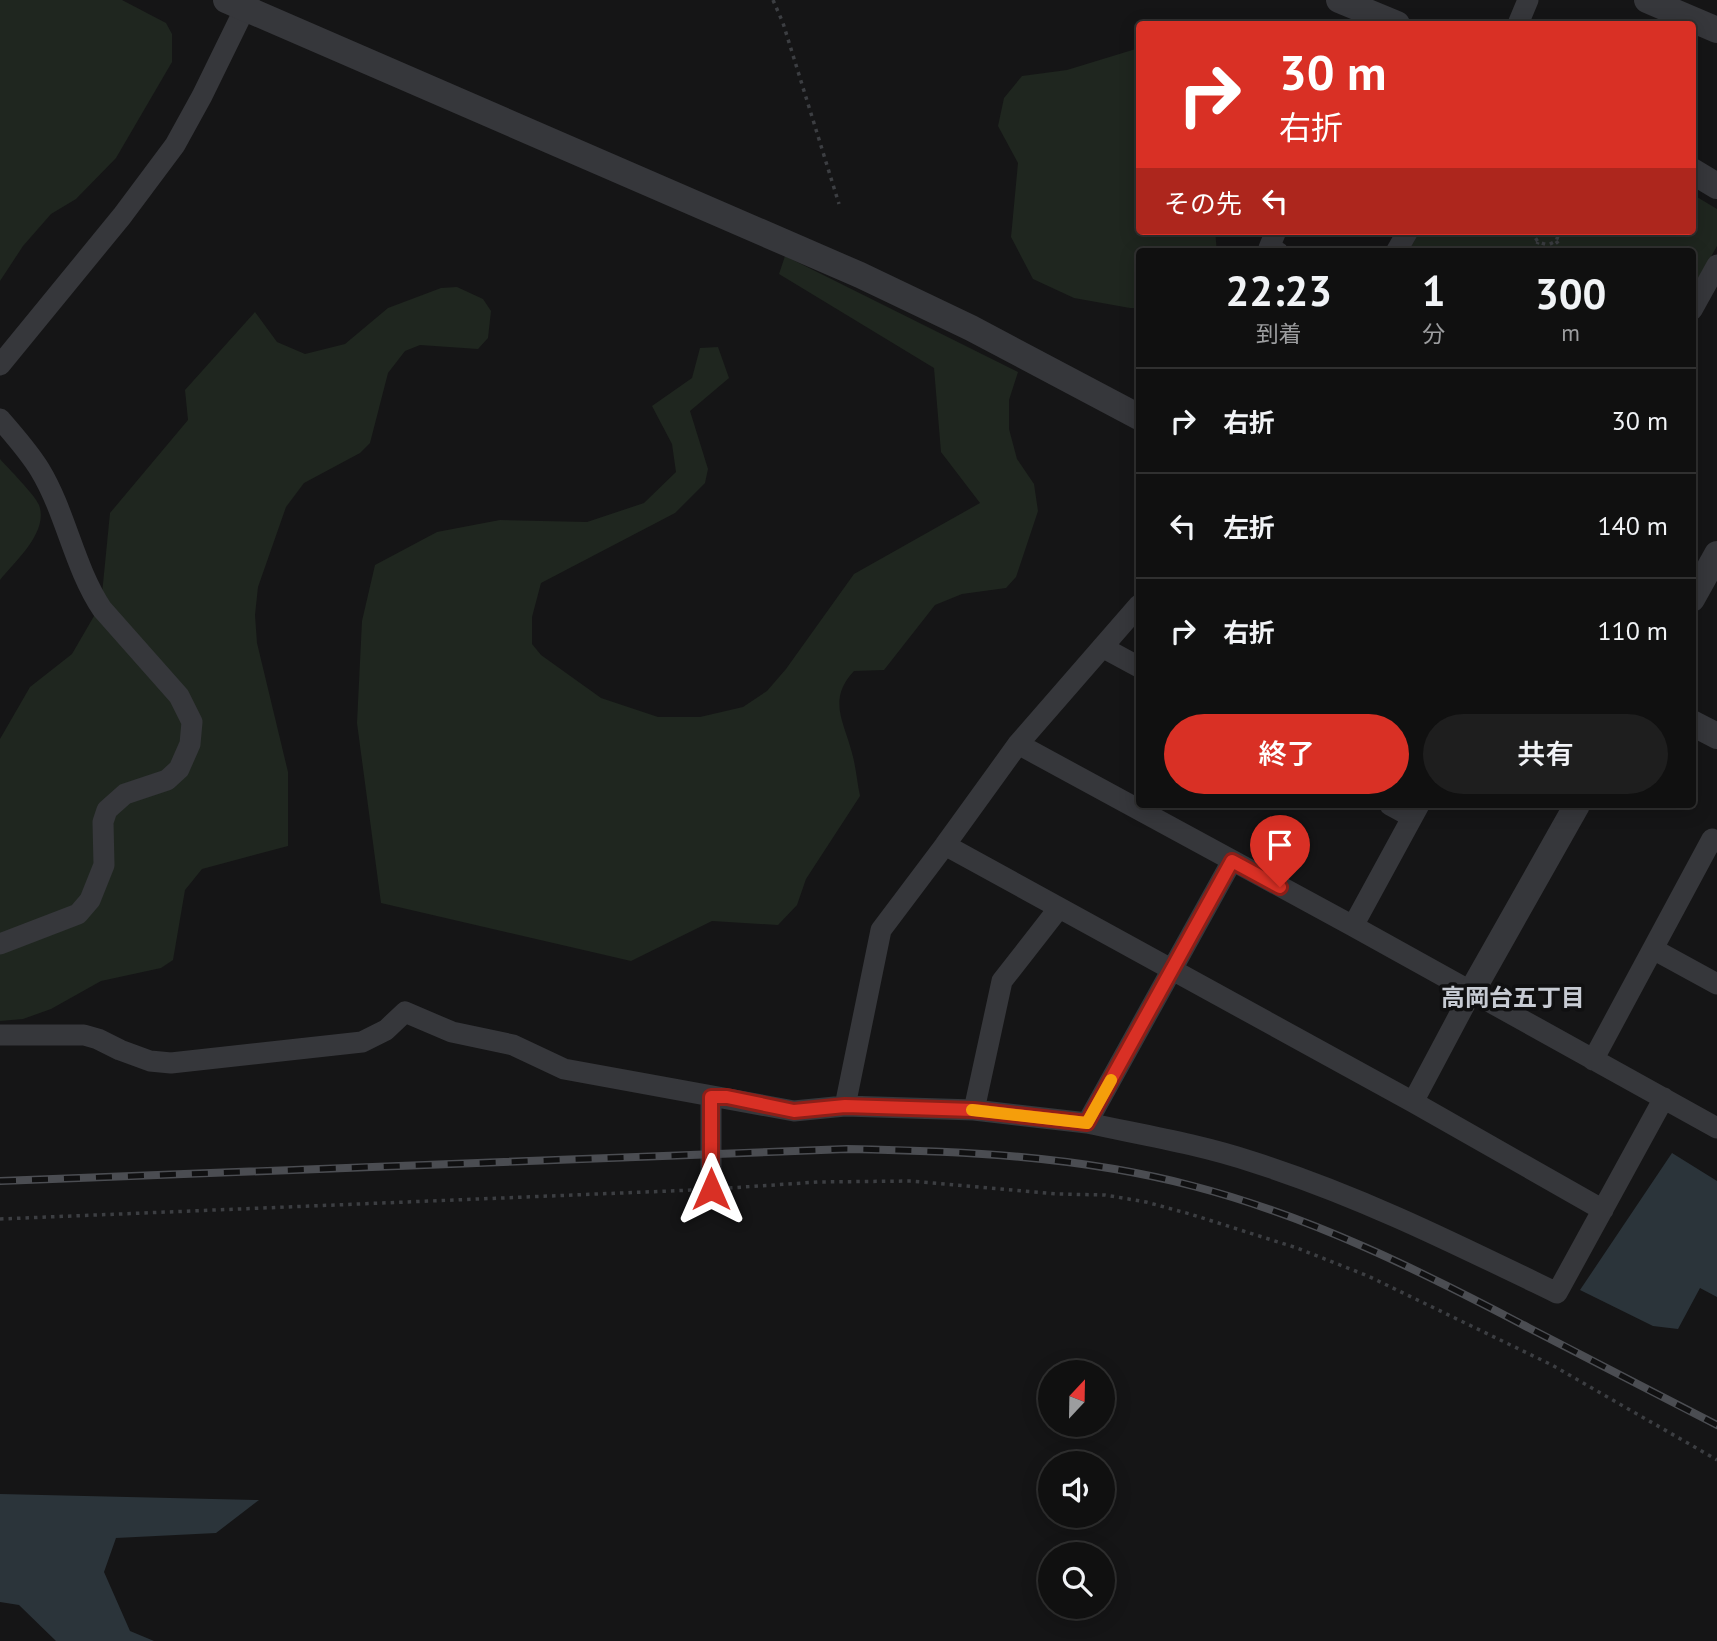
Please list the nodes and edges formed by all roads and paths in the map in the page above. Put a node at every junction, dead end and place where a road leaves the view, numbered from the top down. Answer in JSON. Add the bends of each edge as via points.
{"nodes":[{"id":1,"x":772,"y":0,"type":"edge"},
{"id":2,"x":1339,"y":0,"type":"edge"},
{"id":3,"x":1528,"y":0,"type":"edge"},
{"id":4,"x":1647,"y":0,"type":"edge"},
{"id":5,"x":240,"y":3,"type":"edge"},
{"id":6,"x":1389,"y":21,"type":"edge"},
{"id":7,"x":1519,"y":21,"type":"edge"},
{"id":8,"x":1717,"y":30,"type":"edge"},
{"id":9,"x":1696,"y":173,"type":"edge"},
{"id":10,"x":1717,"y":186,"type":"edge"},
{"id":11,"x":839,"y":204,"type":"dead end"},
{"id":12,"x":1534,"y":235,"type":"edge"},
{"id":13,"x":1559,"y":235,"type":"edge"},
{"id":14,"x":1538,"y":242,"type":"junction"},
{"id":15,"x":1556,"y":242,"type":"junction"},
{"id":16,"x":1536,"y":248,"type":"edge"},
{"id":17,"x":1561,"y":248,"type":"edge"},
{"id":18,"x":1717,"y":265,"type":"edge"},
{"id":19,"x":1696,"y":303,"type":"edge"},
{"id":20,"x":0,"y":365,"type":"edge"},
{"id":21,"x":1136,"y":415,"type":"edge"},
{"id":22,"x":0,"y":419,"type":"edge"},
{"id":23,"x":1717,"y":554,"type":"edge"},
{"id":24,"x":1696,"y":592,"type":"edge"},
{"id":25,"x":1136,"y":608,"type":"edge"},
{"id":26,"x":1102,"y":647,"type":"junction"},
{"id":27,"x":1136,"y":665,"type":"edge"},
{"id":28,"x":1696,"y":725,"type":"edge"},
{"id":29,"x":1717,"y":736,"type":"edge"},
{"id":30,"x":1018,"y":744,"type":"junction"},
{"id":31,"x":1575,"y":808,"type":"edge"},
{"id":32,"x":1416,"y":811,"type":"edge"},
{"id":33,"x":1717,"y":842,"type":"edge"},
{"id":34,"x":945,"y":845,"type":"junction"},
{"id":35,"x":1232,"y":861,"type":"junction"},
{"id":36,"x":1059,"y":908,"type":"junction"},
{"id":37,"x":1353,"y":926,"type":"junction"},
{"id":38,"x":0,"y":944,"type":"edge"},
{"id":39,"x":1653,"y":949,"type":"junction"},
{"id":40,"x":1172,"y":970,"type":"junction"},
{"id":41,"x":1717,"y":984,"type":"edge"},
{"id":42,"x":1472,"y":991,"type":"junction"},
{"id":43,"x":0,"y":1035,"type":"edge"},
{"id":44,"x":1593,"y":1059,"type":"junction"},
{"id":45,"x":711,"y":1097,"type":"junction"},
{"id":46,"x":1664,"y":1098,"type":"junction"},
{"id":47,"x":1413,"y":1102,"type":"junction"},
{"id":48,"x":845,"y":1106,"type":"junction"},
{"id":49,"x":974,"y":1110,"type":"junction"},
{"id":50,"x":1087,"y":1123,"type":"junction"},
{"id":51,"x":1717,"y":1128,"type":"edge"},
{"id":52,"x":711,"y":1189,"type":"junction"},
{"id":53,"x":1603,"y":1209,"type":"junction"},
{"id":54,"x":0,"y":1219,"type":"edge"},
{"id":55,"x":1717,"y":1460,"type":"edge"}],
"edges":[{"from":1,"to":11,"type":"path"},
{"from":2,"to":6,"type":"street"},
{"from":3,"to":7,"type":"street"},
{"from":4,"to":8,"type":"street"},
{"from":5,"to":20,"type":"street","via":[[175,145]]},
{"from":5,"to":21,"type":"street","via":[[860,275]]},
{"from":9,"to":10,"type":"street"},
{"from":12,"to":14,"type":"path"},
{"from":13,"to":15,"type":"path"},
{"from":14,"to":15,"type":"path"},
{"from":14,"to":16,"type":"path"},
{"from":15,"to":17,"type":"path"},
{"from":18,"to":19,"type":"street"},
{"from":22,"to":38,"type":"street","via":[[41,471],[93,595],[179,696],[192,722],[179,769],[160,783],[125,794],[107,810],[104,865],[90,900],[78,914]]},
{"from":23,"to":24,"type":"street"},
{"from":25,"to":26,"type":"street"},
{"from":26,"to":27,"type":"street"},
{"from":26,"to":30,"type":"street"},
{"from":28,"to":29,"type":"street"},
{"from":30,"to":34,"type":"street"},
{"from":30,"to":35,"type":"street"},
{"from":31,"to":42,"type":"street"},
{"from":32,"to":37,"type":"street"},
{"from":33,"to":39,"type":"street","via":[[1713,839]]},
{"from":34,"to":36,"type":"street"},
{"from":34,"to":48,"type":"street","via":[[881,930]]},
{"from":35,"to":37,"type":"street"},
{"from":35,"to":40,"type":"street"},
{"from":36,"to":40,"type":"street"},
{"from":36,"to":49,"type":"street","via":[[1002,981]]},
{"from":37,"to":42,"type":"street"},
{"from":39,"to":41,"type":"street"},
{"from":39,"to":44,"type":"street"},
{"from":40,"to":47,"type":"street"},
{"from":40,"to":50,"type":"street"},
{"from":42,"to":44,"type":"street"},
{"from":42,"to":47,"type":"street"},
{"from":43,"to":45,"type":"street","via":[[84,1035],[150,1061],[171,1063],[362,1042],[386,1030],[405,1012],[452,1032],[513,1045],[564,1069]]},
{"from":44,"to":46,"type":"street"},
{"from":45,"to":48,"type":"street","via":[[794,1111]]},
{"from":45,"to":52,"type":"street"},
{"from":46,"to":51,"type":"street"},
{"from":46,"to":53,"type":"street"},
{"from":47,"to":53,"type":"street"},
{"from":48,"to":49,"type":"street"},
{"from":49,"to":50,"type":"street"},
{"from":50,"to":53,"type":"street","via":[[1252,1161],[1313,1183],[1434,1232],[1557,1293]]},
{"from":52,"to":54,"type":"path"},
{"from":52,"to":55,"type":"path","via":[[911,1181],[1146,1202],[1297,1248],[1368,1276],[1552,1365]]}]}
